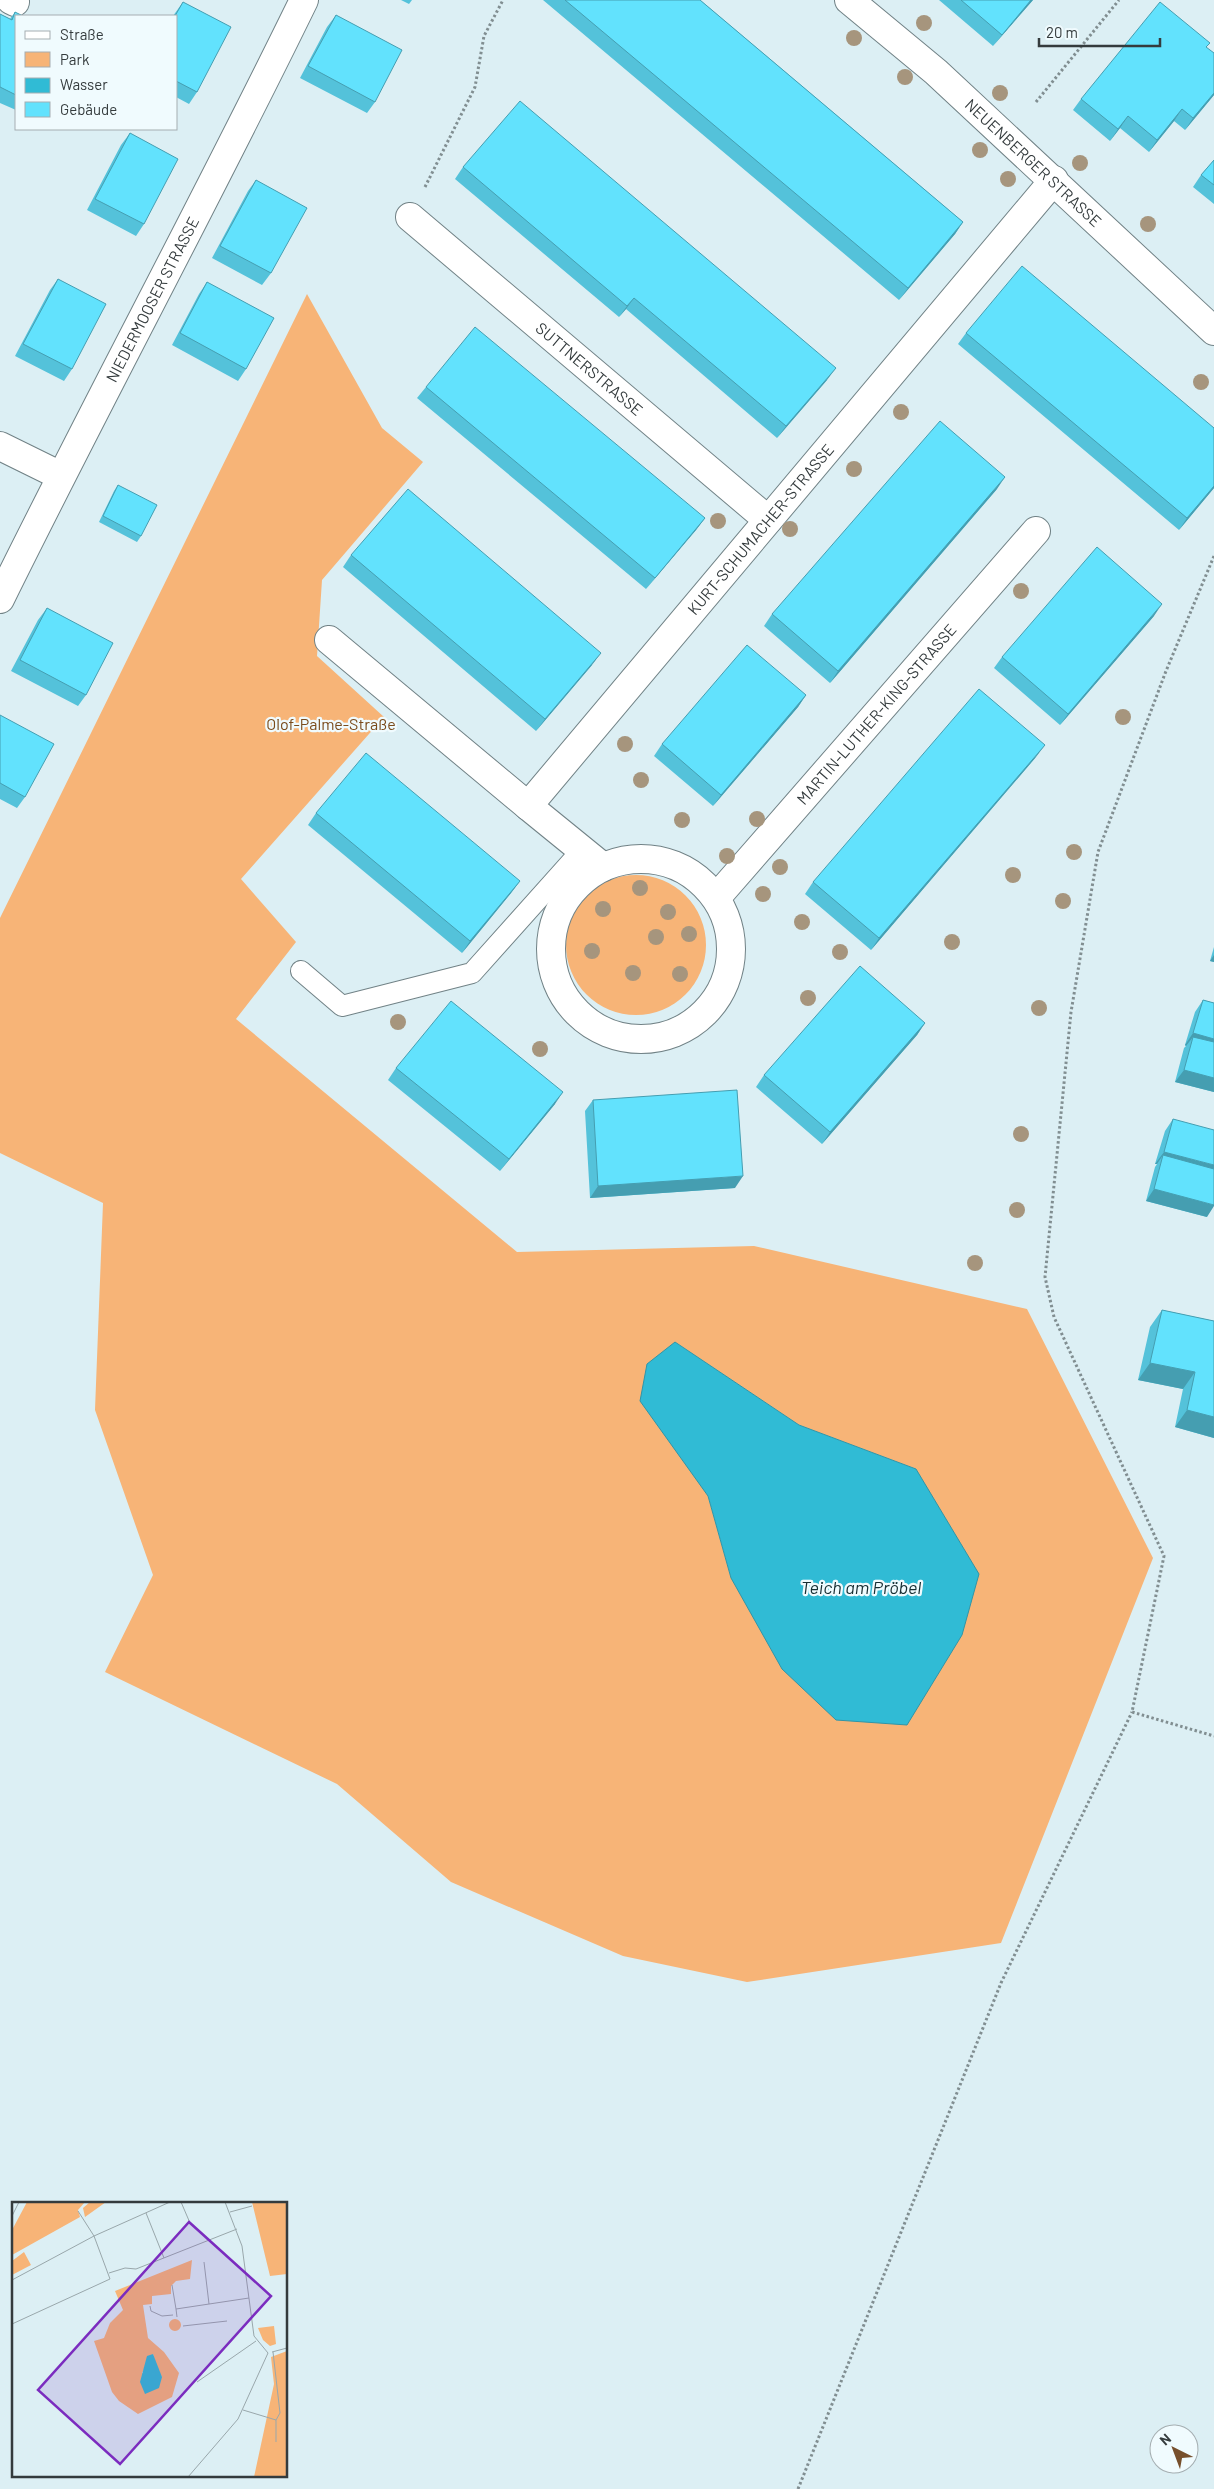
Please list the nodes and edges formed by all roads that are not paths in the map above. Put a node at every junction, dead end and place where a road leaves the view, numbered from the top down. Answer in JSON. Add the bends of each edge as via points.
{"nodes":[{"id":1,"x":304,"y":0,"type":"edge"},
{"id":2,"x":849,"y":0,"type":"edge"},
{"id":3,"x":1054,"y":180,"type":"junction"},
{"id":4,"x":410,"y":217,"type":"road end"},
{"id":5,"x":1214,"y":331,"type":"edge"},
{"id":6,"x":0,"y":446,"type":"edge"},
{"id":7,"x":60,"y":476,"type":"junction"},
{"id":8,"x":768,"y":520,"type":"junction"},
{"id":9,"x":1036,"y":531,"type":"dead end"},
{"id":10,"x":0,"y":598,"type":"edge"},
{"id":11,"x":329,"y":640,"type":"dead end"},
{"id":12,"x":528,"y":806,"type":"junction"},
{"id":13,"x":593,"y":858,"type":"junction"},
{"id":14,"x":716,"y":898,"type":"junction"},
{"id":15,"x":301,"y":972,"type":"dead end"}],
"edges":[{"from":1,"to":7,"type":"street","name":"NIEDERMOOSER STRASSE","via":[[227,158]]},
{"from":2,"to":3,"type":"street","name":"NEUENBERGER STRASSE","via":[[936,72]]},
{"from":3,"to":5,"type":"street","name":"NEUENBERGER STRASSE"},
{"from":3,"to":8,"type":"street","name":"KURT-SCHUMACHER-STRASSE"},
{"from":4,"to":8,"type":"street","name":"SUTTNERSTRASSE"},
{"from":6,"to":7,"type":"street"},
{"from":7,"to":10,"type":"street","name":"NIEDERMOOSER STRASSE"},
{"from":8,"to":12,"type":"street","name":"KURT-SCHUMACHER-STRASSE"},
{"from":9,"to":14,"type":"street","name":"MARTIN-LUTHER-KING-STRASSE"},
{"from":11,"to":12,"type":"street"},
{"from":12,"to":13,"type":"street"},
{"from":13,"to":14,"type":"street","via":[[653,859],[677,866],[699,879]]},
{"from":13,"to":14,"type":"street","via":[[580,882],[563,902],[553,927],[550,954],[557,984],[573,1009],[596,1028],[625,1038],[655,1039],[683,1029],[708,1010],[724,985],[732,956],[729,925]]},
{"from":13,"to":15,"type":"lane","via":[[472,973],[342,1006]]}]}
